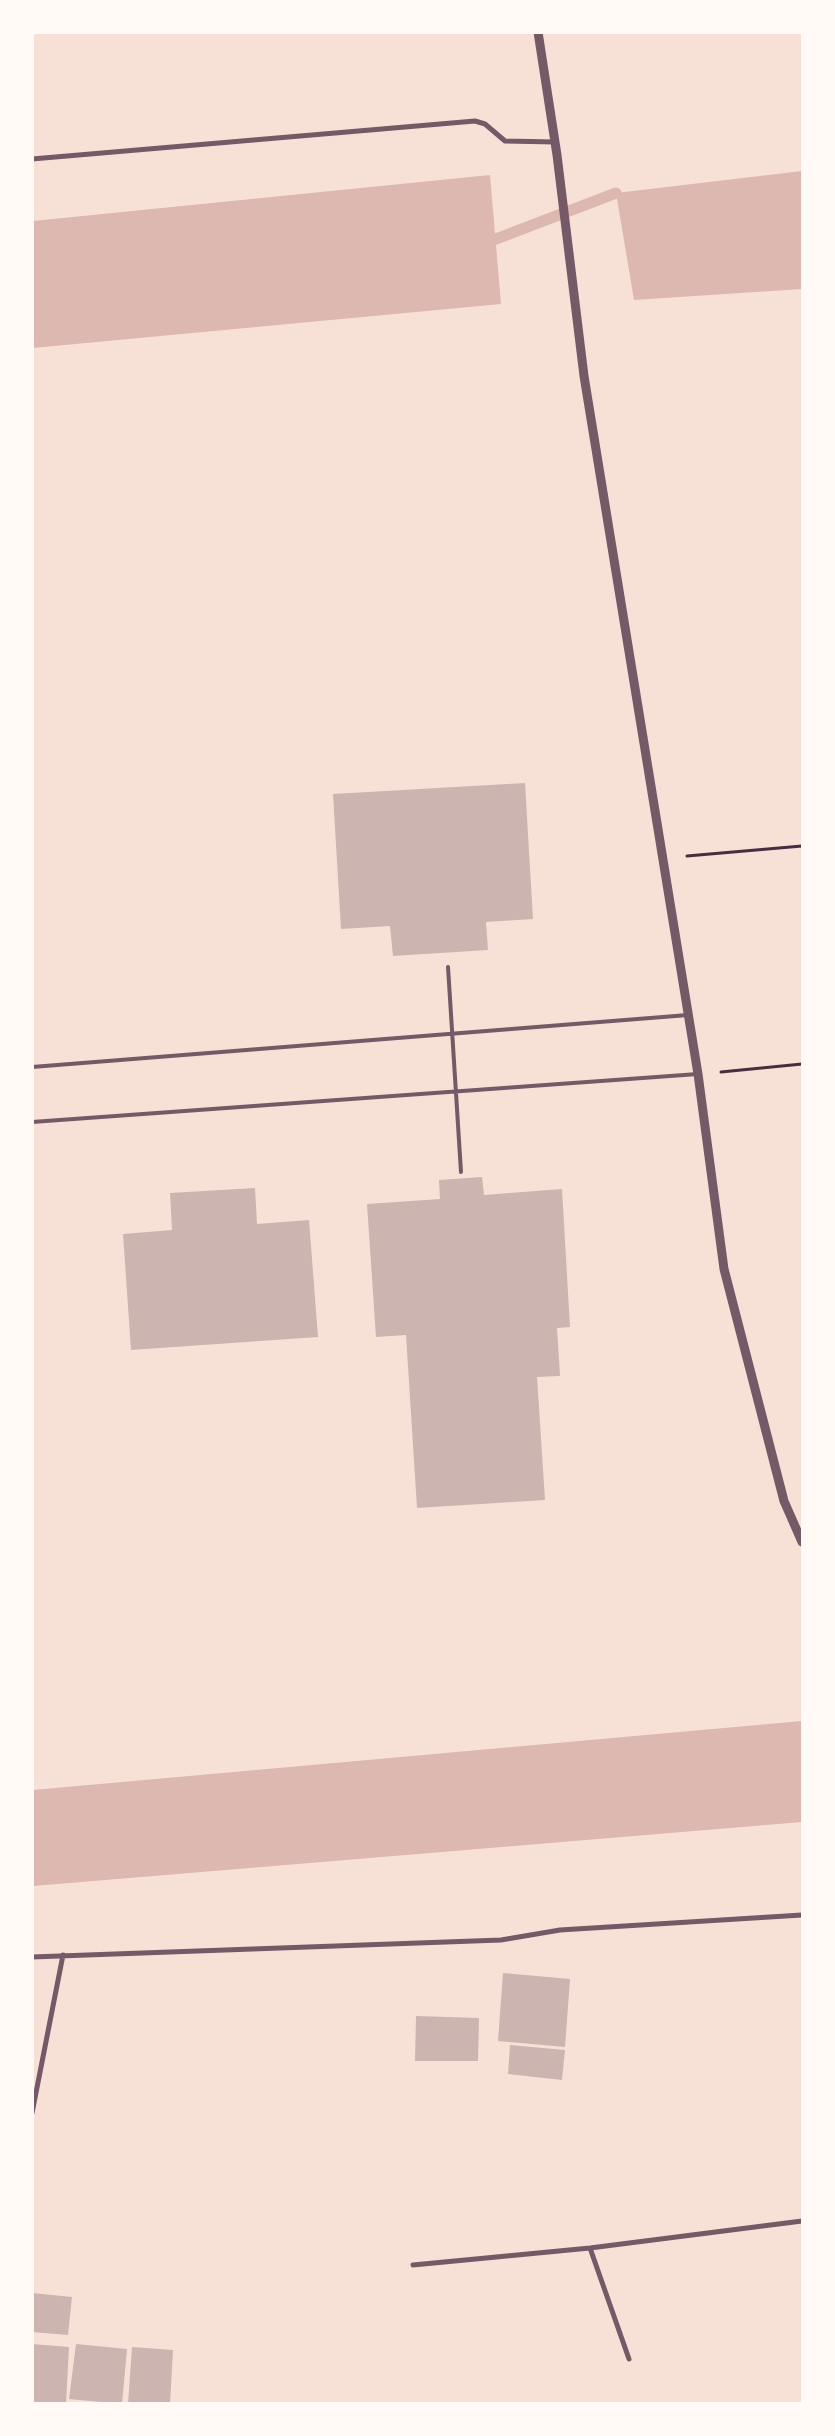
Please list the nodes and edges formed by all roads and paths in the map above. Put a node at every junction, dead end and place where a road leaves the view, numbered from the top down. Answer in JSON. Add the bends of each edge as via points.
{"nodes":[{"id":1,"x":538,"y":32,"type":"edge"},
{"id":2,"x":555,"y":142,"type":"junction"},
{"id":3,"x":32,"y":159,"type":"edge"},
{"id":4,"x":802,"y":846,"type":"edge"},
{"id":5,"x":662,"y":858,"type":"junction"},
{"id":6,"x":448,"y":967,"type":"dead end"},
{"id":7,"x":688,"y":1016,"type":"junction"},
{"id":8,"x":452,"y":1035,"type":"junction"},
{"id":9,"x":802,"y":1064,"type":"edge"},
{"id":10,"x":32,"y":1067,"type":"edge"},
{"id":11,"x":698,"y":1074,"type":"junction"},
{"id":12,"x":456,"y":1092,"type":"junction"},
{"id":13,"x":32,"y":1122,"type":"edge"},
{"id":14,"x":461,"y":1172,"type":"dead end"},
{"id":15,"x":802,"y":1542,"type":"edge"},
{"id":16,"x":802,"y":1914,"type":"edge"},
{"id":17,"x":63,"y":1955,"type":"junction"},
{"id":18,"x":32,"y":1957,"type":"edge"},
{"id":19,"x":32,"y":2113,"type":"edge"},
{"id":20,"x":802,"y":2221,"type":"edge"},
{"id":21,"x":590,"y":2248,"type":"junction"},
{"id":22,"x":413,"y":2265,"type":"dead end"},
{"id":23,"x":629,"y":2359,"type":"dead end"}],
"edges":[{"from":1,"to":2,"type":"street"},
{"from":2,"to":3,"type":"street","via":[[505,141],[485,124],[475,121]]},
{"from":2,"to":5,"type":"street","via":[[584,376]]},
{"from":4,"to":5,"type":"path"},
{"from":5,"to":7,"type":"street"},
{"from":6,"to":8,"type":"lane"},
{"from":7,"to":8,"type":"lane"},
{"from":7,"to":11,"type":"street"},
{"from":8,"to":10,"type":"lane"},
{"from":8,"to":12,"type":"lane"},
{"from":9,"to":11,"type":"path"},
{"from":11,"to":12,"type":"lane"},
{"from":11,"to":15,"type":"street","via":[[724,1269],[784,1500]]},
{"from":12,"to":13,"type":"lane"},
{"from":12,"to":14,"type":"lane"},
{"from":16,"to":17,"type":"street","via":[[560,1930],[501,1940]]},
{"from":17,"to":18,"type":"street"},
{"from":17,"to":19,"type":"street"},
{"from":20,"to":21,"type":"street"},
{"from":21,"to":22,"type":"street"},
{"from":21,"to":23,"type":"street"}]}
